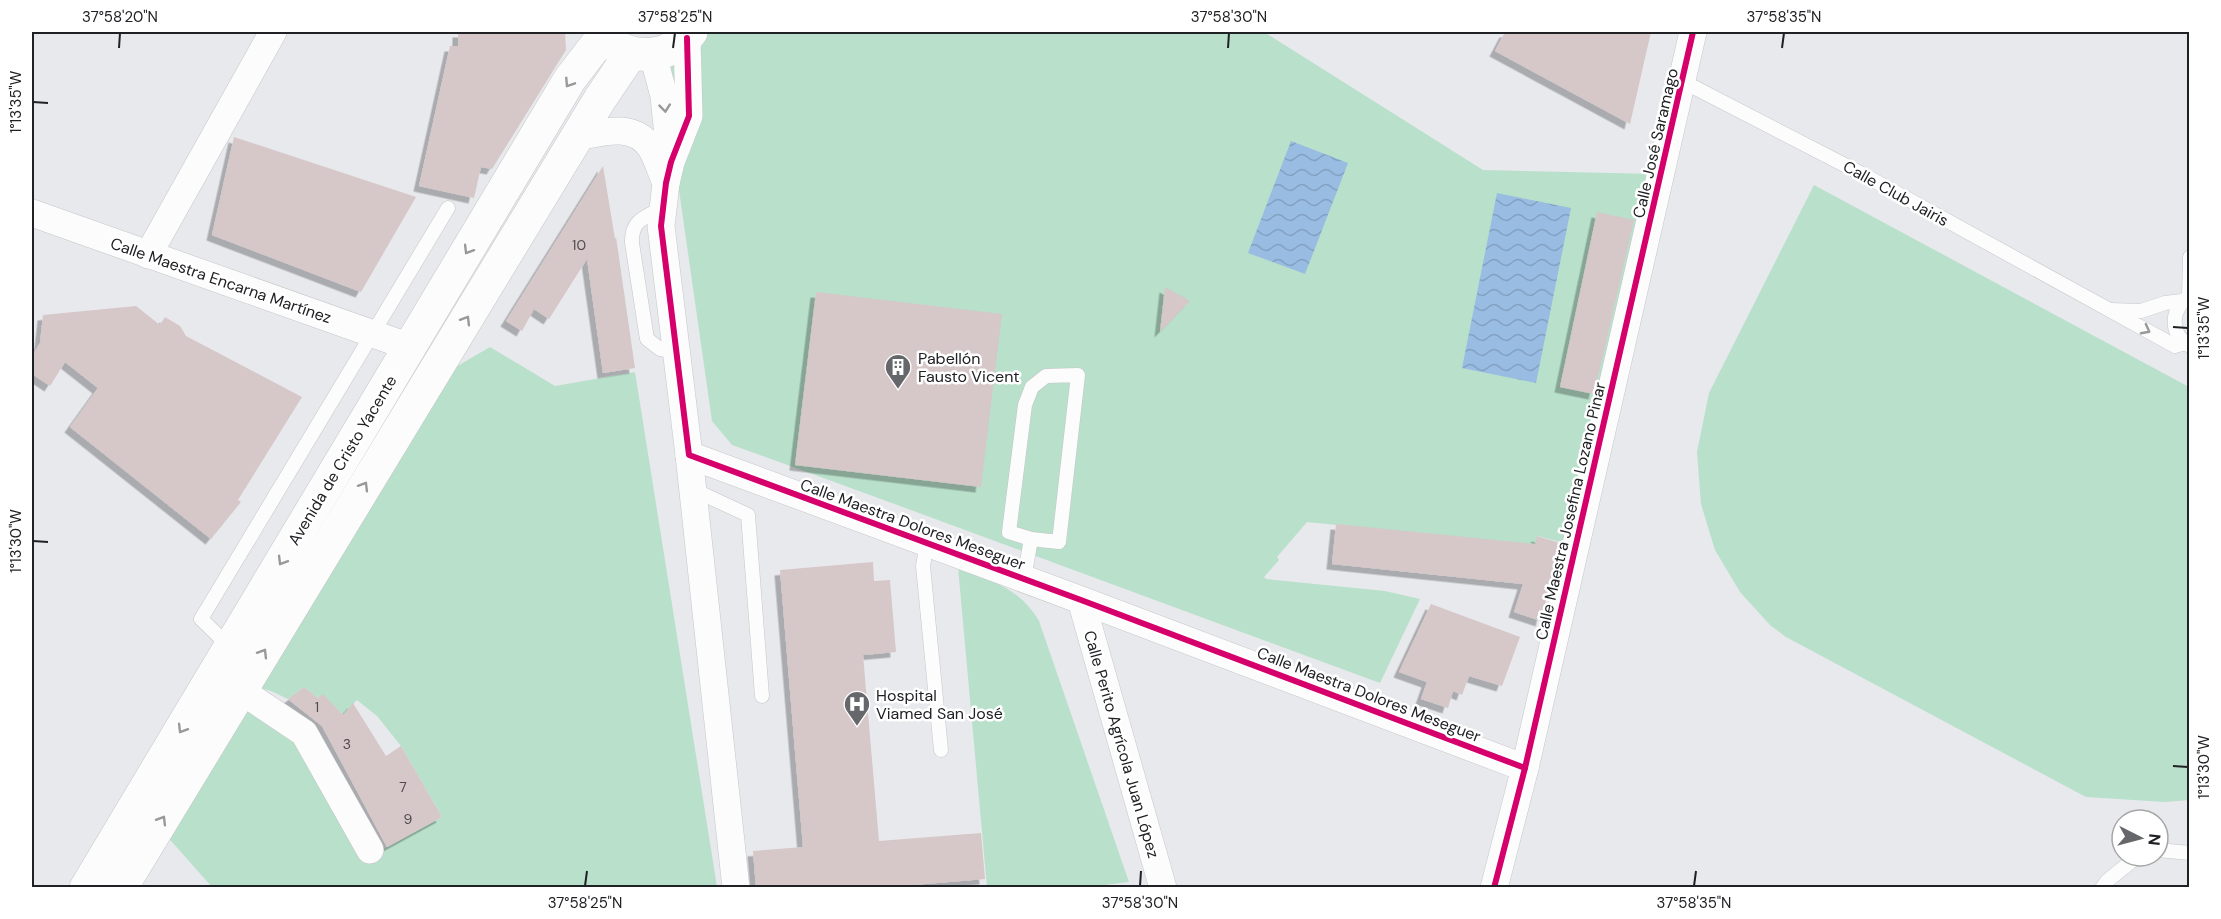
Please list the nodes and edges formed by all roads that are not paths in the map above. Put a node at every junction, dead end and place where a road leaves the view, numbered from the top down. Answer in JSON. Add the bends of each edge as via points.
{"nodes":[{"id":1,"x":273,"y":32,"type":"edge"},
{"id":2,"x":1694,"y":32,"type":"edge"},
{"id":3,"x":602,"y":34,"type":"edge"},
{"id":4,"x":689,"y":35,"type":"edge"},
{"id":5,"x":642,"y":54,"type":"junction"},
{"id":6,"x":1682,"y":81,"type":"junction"},
{"id":7,"x":577,"y":137,"type":"junction"},
{"id":8,"x":666,"y":185,"type":"junction"},
{"id":9,"x":448,"y":208,"type":"dead end"},
{"id":10,"x":32,"y":213,"type":"edge"},
{"id":11,"x":148,"y":255,"type":"junction"},
{"id":12,"x":2190,"y":257,"type":"edge"},
{"id":13,"x":1642,"y":260,"type":"joint"},
{"id":14,"x":2187,"y":297,"type":"edge"},
{"id":15,"x":2107,"y":310,"type":"junction"},
{"id":16,"x":372,"y":334,"type":"junction"},
{"id":17,"x":2187,"y":344,"type":"edge"},
{"id":18,"x":410,"y":347,"type":"junction"},
{"id":19,"x":689,"y":455,"type":"junction"},
{"id":20,"x":692,"y":489,"type":"junction"},
{"id":21,"x":1031,"y":539,"type":"junction"},
{"id":22,"x":927,"y":543,"type":"junction"},
{"id":23,"x":1024,"y":579,"type":"junction"},
{"id":24,"x":1081,"y":600,"type":"junction"},
{"id":25,"x":230,"y":647,"type":"junction"},
{"id":26,"x":240,"y":690,"type":"junction"},
{"id":27,"x":762,"y":696,"type":"dead end"},
{"id":28,"x":941,"y":750,"type":"dead end"},
{"id":29,"x":1525,"y":768,"type":"junction"},
{"id":30,"x":370,"y":850,"type":"dead end"},
{"id":31,"x":2170,"y":851,"type":"edge"},
{"id":32,"x":2189,"y":852,"type":"edge"},
{"id":33,"x":2123,"y":868,"type":"edge"},
{"id":34,"x":132,"y":879,"type":"edge"},
{"id":35,"x":87,"y":888,"type":"edge"},
{"id":36,"x":736,"y":888,"type":"edge"},
{"id":37,"x":1163,"y":888,"type":"edge"},
{"id":38,"x":1494,"y":888,"type":"edge"},
{"id":39,"x":2102,"y":888,"type":"edge"}],
"edges":[{"from":1,"to":11,"type":"street"},
{"from":2,"to":6,"type":"street","name":"Calle José Saramago"},
{"from":3,"to":5,"type":"main road","via":[[619,48]]},
{"from":3,"to":18,"type":"main road","name":"Avenida de Cristo Yacente","one_way":true,"via":[[570,79]]},
{"from":4,"to":5,"type":"main road","via":[[671,49]]},
{"from":4,"to":8,"type":"street","via":[[689,116]]},
{"from":5,"to":7,"type":"main road","name":"Avenida de Cristo Yacente"},
{"from":5,"to":8,"type":"street","one_way":true,"via":[[664,96]]},
{"from":6,"to":13,"type":"street","name":"Calle José Saramago"},
{"from":6,"to":15,"type":"lane","name":"Calle Club Jairis","via":[[1864,175]]},
{"from":7,"to":8,"type":"street","via":[[609,131],[632,132],[650,147]]},
{"from":26,"to":7,"type":"main road","name":"Avenida de Cristo Yacente","one_way":true},
{"from":8,"to":19,"type":"street","via":[[661,226]]},
{"from":9,"to":16,"type":"lane"},
{"from":10,"to":11,"type":"street","name":"Calle Maestra Encarna Martínez"},
{"from":11,"to":16,"type":"street","name":"Calle Maestra Encarna Martínez"},
{"from":12,"to":14,"type":"lane"},
{"from":13,"to":29,"type":"street","name":"Calle Maestra Josefina Lozano Pinar"},
{"from":14,"to":15,"type":"lane","via":[[2141,310]]},
{"from":14,"to":17,"type":"lane","via":[[2176,309],[2175,328]]},
{"from":15,"to":17,"type":"lane","name":"Calle Club Jairis","one_way":true,"via":[[2175,346]]},
{"from":16,"to":18,"type":"street","name":"Calle Maestra Encarna Martínez"},
{"from":16,"to":25,"type":"lane","via":[[201,619]]},
{"from":18,"to":25,"type":"main road","name":"Avenida de Cristo Yacente","one_way":true},
{"from":19,"to":20,"type":"street"},
{"from":19,"to":22,"type":"street","name":"Calle Maestra Dolores Meseguer"},
{"from":20,"to":27,"type":"lane","via":[[748,515]]},
{"from":20,"to":36,"type":"street"},
{"from":21,"to":21,"type":"lane","via":[[1059,542],[1078,375],[1046,376],[1032,387],[1025,405],[1009,532]]},
{"from":21,"to":23,"type":"lane"},
{"from":22,"to":23,"type":"street","name":"Calle Maestra Dolores Meseguer"},
{"from":22,"to":28,"type":"lane","via":[[923,566]]},
{"from":23,"to":24,"type":"street","name":"Calle Maestra Dolores Meseguer"},
{"from":24,"to":29,"type":"street","name":"Calle Maestra Dolores Meseguer"},
{"from":24,"to":37,"type":"street","name":"Calle Perito Agrícola Juan López"},
{"from":25,"to":35,"type":"main road","name":"Avenida de Cristo Yacente","one_way":true},
{"from":26,"to":30,"type":"street","via":[[304,733]]},
{"from":34,"to":26,"type":"main road","name":"Avenida de Cristo Yacente","one_way":true},
{"from":29,"to":38,"type":"street","name":"Calle Maestra Josefina Lozano Pinar"},
{"from":31,"to":32,"type":"lane"},
{"from":33,"to":39,"type":"lane"}]}
